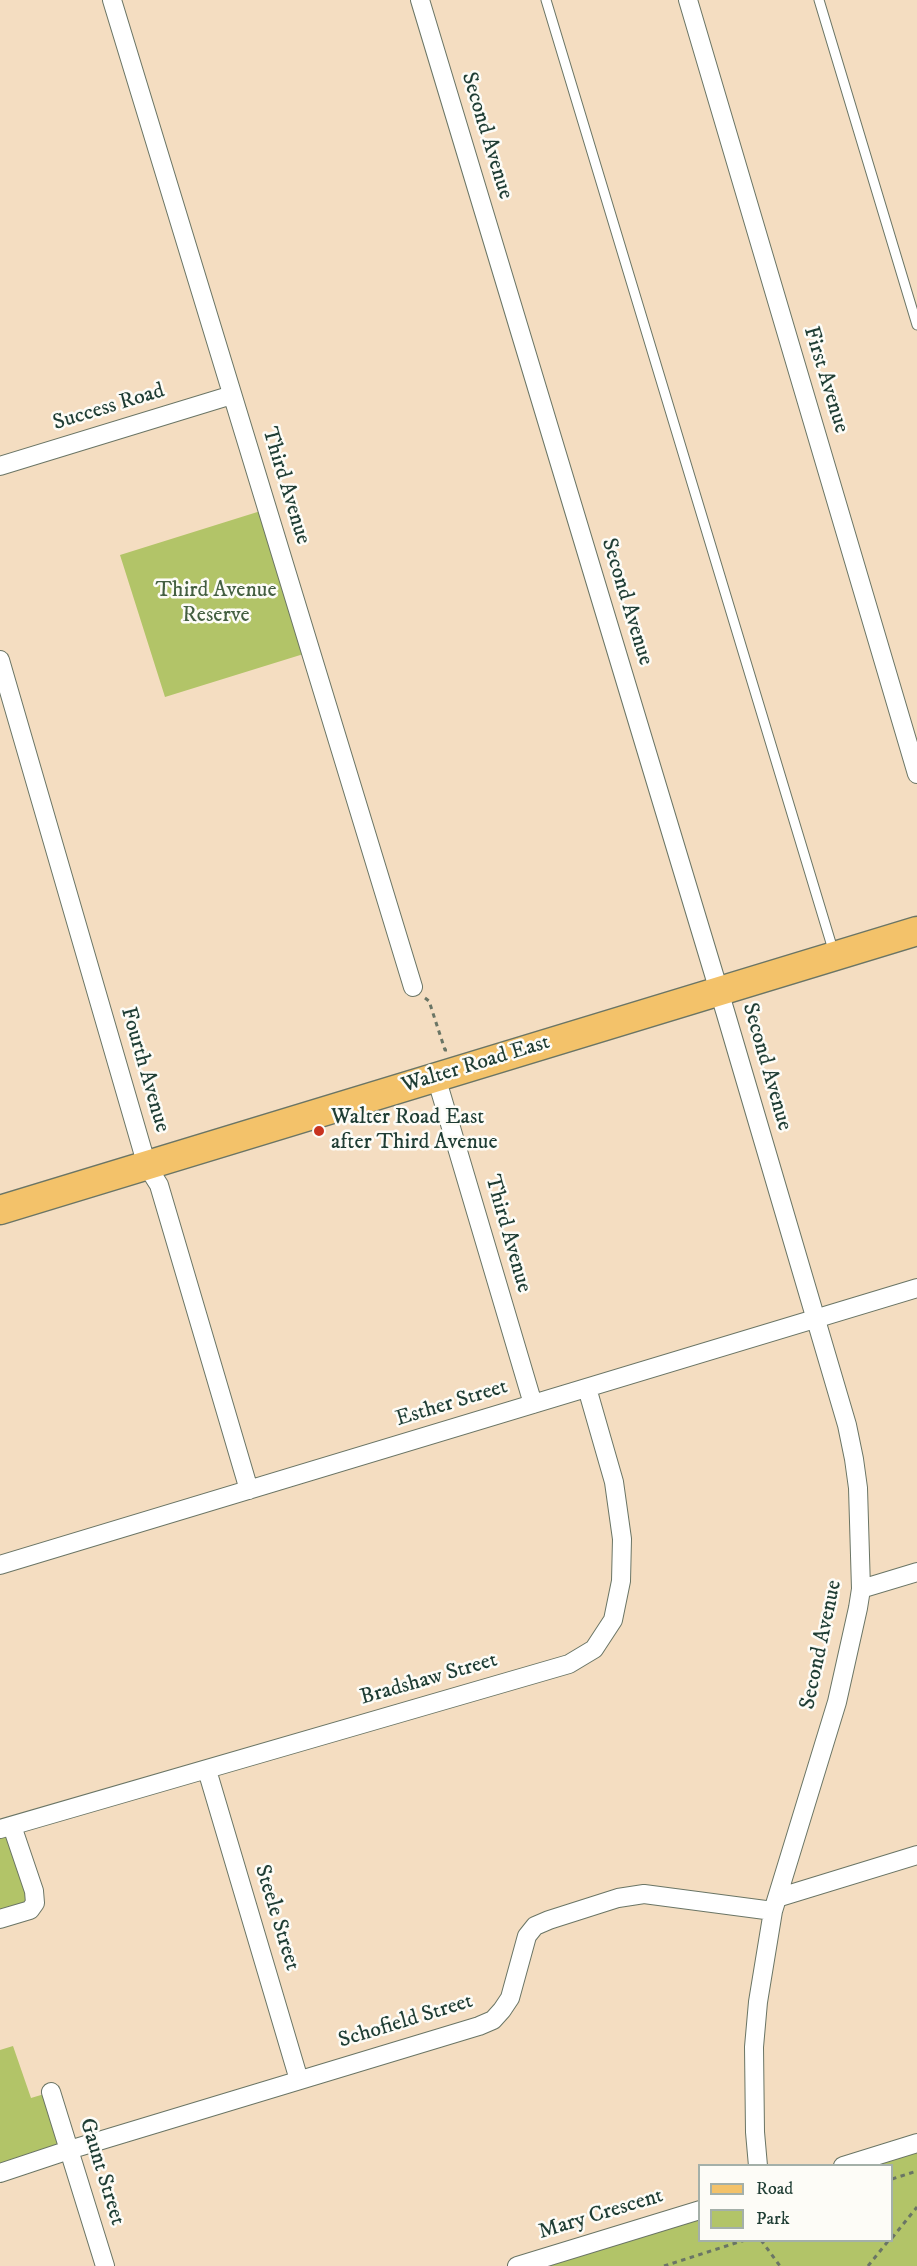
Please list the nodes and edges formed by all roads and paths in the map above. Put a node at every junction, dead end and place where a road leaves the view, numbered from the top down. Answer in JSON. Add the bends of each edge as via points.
{"nodes":[{"id":1,"x":112,"y":0,"type":"edge"},
{"id":2,"x":420,"y":0,"type":"edge"},
{"id":3,"x":546,"y":0,"type":"edge"},
{"id":4,"x":688,"y":0,"type":"edge"},
{"id":5,"x":819,"y":0,"type":"edge"},
{"id":6,"x":917,"y":325,"type":"edge"},
{"id":7,"x":232,"y":395,"type":"junction"},
{"id":8,"x":0,"y":466,"type":"edge"},
{"id":9,"x":0,"y":660,"type":"edge"},
{"id":10,"x":917,"y":774,"type":"edge"},
{"id":11,"x":917,"y":931,"type":"edge"},
{"id":12,"x":835,"y":955,"type":"junction"},
{"id":13,"x":413,"y":987,"type":"joint"},
{"id":14,"x":718,"y":991,"type":"junction"},
{"id":15,"x":456,"y":1047,"type":"dead end"},
{"id":16,"x":436,"y":1077,"type":"junction"},
{"id":17,"x":147,"y":1166,"type":"junction"},
{"id":18,"x":0,"y":1210,"type":"edge"},
{"id":19,"x":917,"y":1288,"type":"edge"},
{"id":20,"x":815,"y":1319,"type":"junction"},
{"id":21,"x":587,"y":1388,"type":"junction"},
{"id":22,"x":532,"y":1404,"type":"junction"},
{"id":23,"x":249,"y":1490,"type":"junction"},
{"id":24,"x":0,"y":1565,"type":"edge"},
{"id":25,"x":917,"y":1572,"type":"edge"},
{"id":26,"x":861,"y":1589,"type":"junction"},
{"id":27,"x":207,"y":1770,"type":"junction"},
{"id":28,"x":6,"y":1828,"type":"edge"},
{"id":29,"x":917,"y":1855,"type":"edge"},
{"id":30,"x":775,"y":1904,"type":"junction"},
{"id":31,"x":0,"y":1919,"type":"edge"},
{"id":32,"x":299,"y":2080,"type":"junction"},
{"id":33,"x":51,"y":2092,"type":"dead end"},
{"id":34,"x":917,"y":2143,"type":"edge"},
{"id":35,"x":69,"y":2150,"type":"junction"},
{"id":36,"x":759,"y":2164,"type":"edge"},
{"id":37,"x":849,"y":2164,"type":"edge"},
{"id":38,"x":917,"y":2171,"type":"edge"},
{"id":39,"x":0,"y":2174,"type":"edge"},
{"id":40,"x":893,"y":2178,"type":"edge"},
{"id":41,"x":917,"y":2207,"type":"edge"},
{"id":42,"x":698,"y":2210,"type":"edge"},
{"id":43,"x":893,"y":2235,"type":"edge"},
{"id":44,"x":742,"y":2242,"type":"edge"},
{"id":45,"x":762,"y":2242,"type":"edge"},
{"id":46,"x":888,"y":2242,"type":"edge"},
{"id":47,"x":105,"y":2266,"type":"edge"},
{"id":48,"x":517,"y":2266,"type":"edge"},
{"id":49,"x":664,"y":2266,"type":"edge"},
{"id":50,"x":780,"y":2266,"type":"edge"},
{"id":51,"x":868,"y":2266,"type":"edge"}],
"edges":[{"from":1,"to":7,"type":"street","name":"Third Avenue"},
{"from":2,"to":14,"type":"street","name":"Second Avenue"},
{"from":3,"to":12,"type":"lane"},
{"from":4,"to":10,"type":"street","name":"First Avenue"},
{"from":5,"to":6,"type":"lane"},
{"from":7,"to":8,"type":"street","name":"Success Road"},
{"from":7,"to":13,"type":"street","name":"Third Avenue"},
{"from":9,"to":17,"type":"street","name":"Fourth Avenue"},
{"from":11,"to":12,"type":"main road","name":"Walter Road East"},
{"from":12,"to":14,"type":"main road","name":"Walter Road East"},
{"from":13,"to":15,"type":"path","via":[[429,1001],[445,1050]]},
{"from":14,"to":16,"type":"main road","name":"Walter Road East"},
{"from":14,"to":20,"type":"street","name":"Second Avenue"},
{"from":16,"to":17,"type":"main road","name":"Walter Road East"},
{"from":16,"to":22,"type":"street","name":"Third Avenue"},
{"from":17,"to":18,"type":"main road","name":"Walter Road East"},
{"from":17,"to":23,"type":"street","name":"Fourth Avenue","via":[[159,1185]]},
{"from":19,"to":20,"type":"street","name":"Esther Street"},
{"from":20,"to":21,"type":"street","name":"Esther Street"},
{"from":20,"to":26,"type":"street","name":"Second Avenue","via":[[854,1459]]},
{"from":21,"to":22,"type":"street","name":"Esther Street"},
{"from":21,"to":27,"type":"street","name":"Bradshaw Street","via":[[614,1482],[622,1539],[621,1581],[613,1620],[594,1648],[568,1664]]},
{"from":22,"to":23,"type":"street","name":"Esther Street"},
{"from":23,"to":24,"type":"street","name":"Esther Street"},
{"from":25,"to":26,"type":"street"},
{"from":26,"to":30,"type":"street","name":"Second Avenue","via":[[837,1702]]},
{"from":27,"to":28,"type":"street","name":"Bradshaw Street"},
{"from":27,"to":32,"type":"street","name":"Steele Street"},
{"from":28,"to":31,"type":"street","name":"Bradshaw Street","via":[[34,1891],[35,1903],[30,1910]]},
{"from":29,"to":30,"type":"street"},
{"from":30,"to":32,"type":"street","name":"Schofield Street","via":[[644,1894],[618,1898],[549,1920],[535,1926],[527,1936],[510,1998],[493,2020]]},
{"from":30,"to":36,"type":"street","name":"Second Avenue","via":[[754,2047]]},
{"from":32,"to":35,"type":"street","name":"Schofield Street"},
{"from":33,"to":35,"type":"street","name":"Gaunt Street"},
{"from":34,"to":37,"type":"street"},
{"from":35,"to":39,"type":"street","name":"Schofield Street"},
{"from":35,"to":47,"type":"street","name":"Gaunt Street"},
{"from":38,"to":40,"type":"path"},
{"from":41,"to":43,"type":"path"},
{"from":42,"to":48,"type":"street","name":"Mary Crescent"},
{"from":44,"to":49,"type":"path"},
{"from":45,"to":50,"type":"path"},
{"from":46,"to":51,"type":"path"}]}
